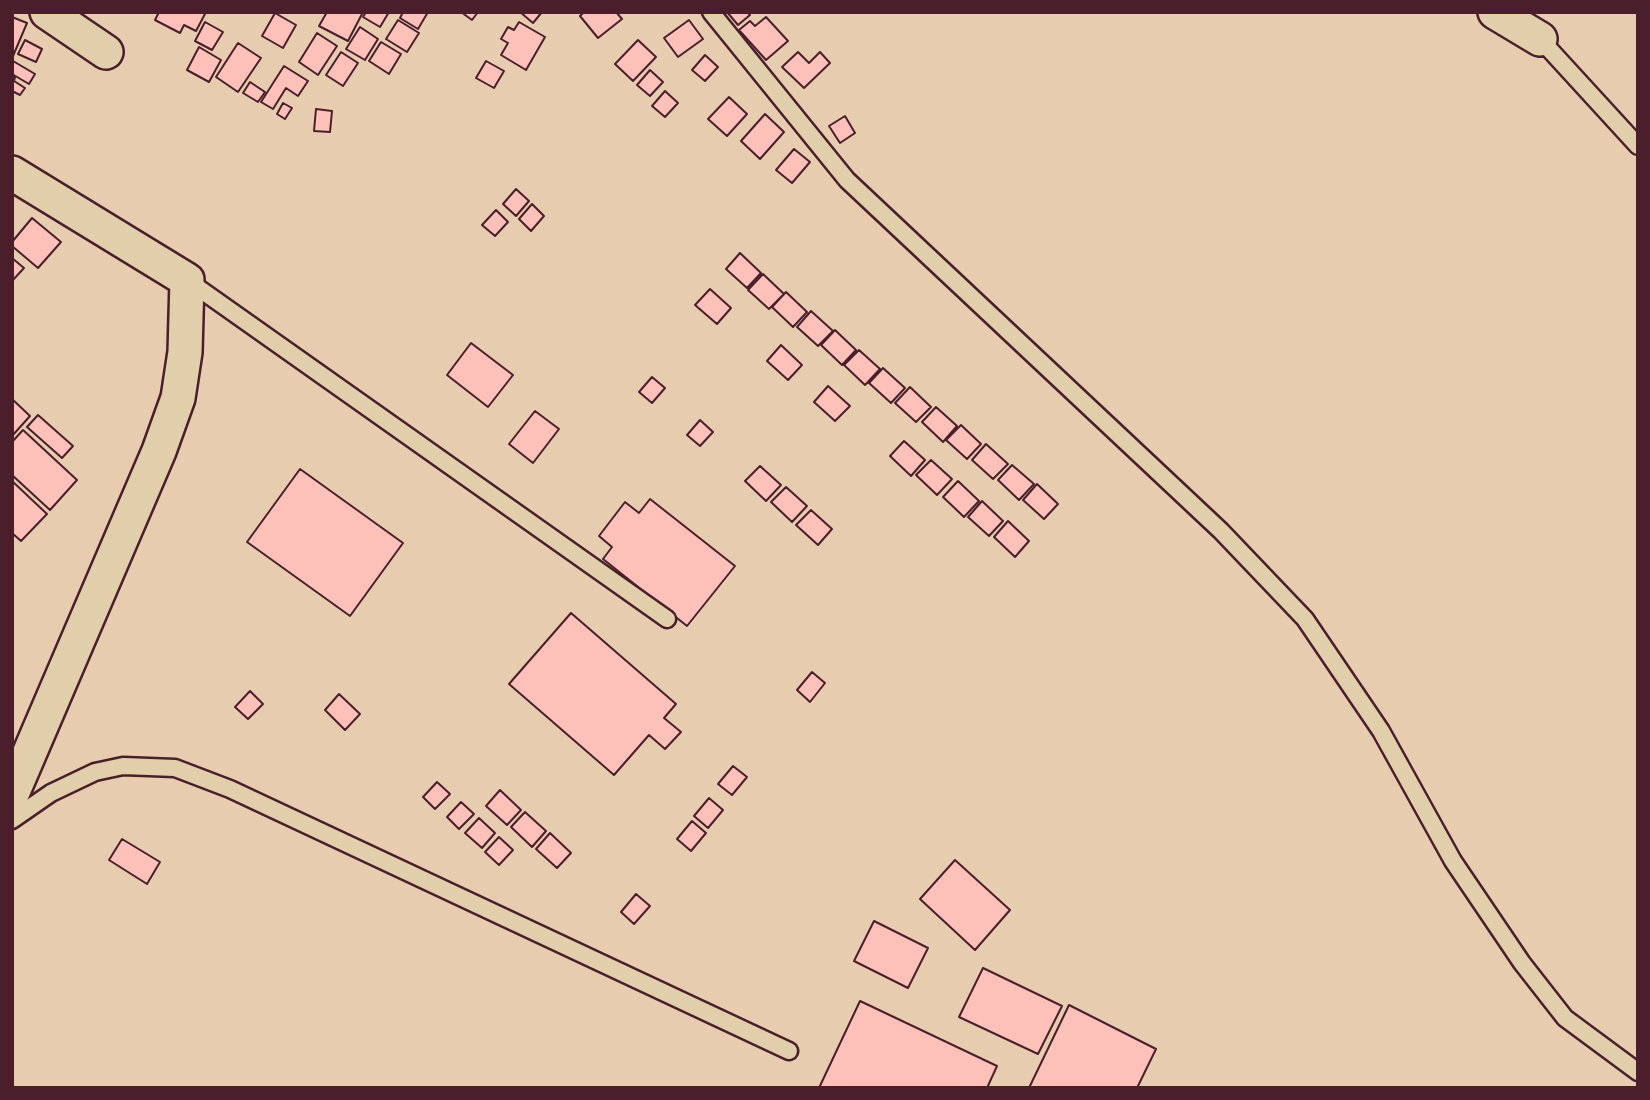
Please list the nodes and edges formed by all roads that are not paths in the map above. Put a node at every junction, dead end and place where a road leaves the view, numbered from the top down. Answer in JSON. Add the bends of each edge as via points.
{"nodes":[{"id":1,"x":47,"y":12,"type":"edge"},
{"id":2,"x":711,"y":12,"type":"edge"},
{"id":3,"x":1495,"y":12,"type":"edge"},
{"id":4,"x":1539,"y":26,"type":"edge"},
{"id":5,"x":106,"y":52,"type":"dead end"},
{"id":6,"x":1638,"y":145,"type":"edge"},
{"id":7,"x":12,"y":173,"type":"edge"},
{"id":8,"x":187,"y":280,"type":"junction"},
{"id":9,"x":667,"y":619,"type":"dead end"},
{"id":10,"x":12,"y":794,"type":"edge"},
{"id":11,"x":12,"y":820,"type":"edge"},
{"id":12,"x":789,"y":1051,"type":"dead end"},
{"id":13,"x":1638,"y":1072,"type":"edge"}],
"edges":[{"from":1,"to":5,"type":"street"},
{"from":2,"to":13,"type":"lane","via":[[847,180],[1221,531],[1305,619],[1381,731],[1453,860],[1522,963],[1565,1018]]},
{"from":3,"to":4,"type":"street"},
{"from":4,"to":6,"type":"lane"},
{"from":7,"to":8,"type":"street"},
{"from":8,"to":9,"type":"lane"},
{"from":8,"to":10,"type":"street","via":[[178,398]]},
{"from":11,"to":12,"type":"lane","via":[[51,793],[95,772],[122,766],[175,768],[230,789]]}]}
